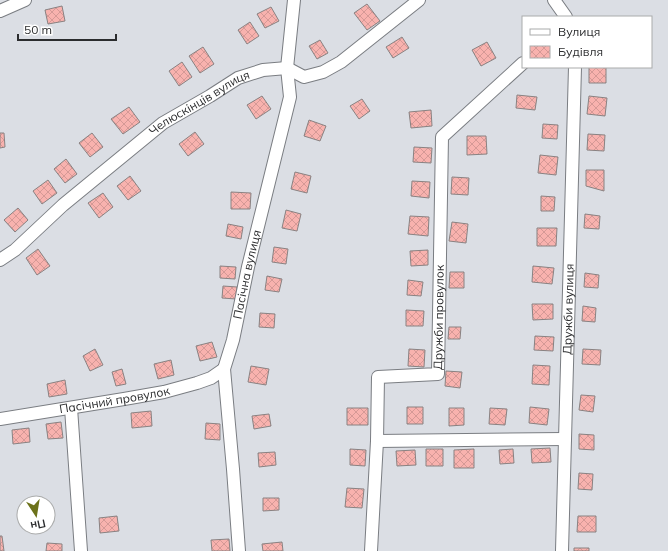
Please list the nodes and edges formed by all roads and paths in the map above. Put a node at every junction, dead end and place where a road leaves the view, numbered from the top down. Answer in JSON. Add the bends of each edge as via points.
{"nodes":[{"id":1,"x":25,"y":0,"type":"edge"},
{"id":2,"x":294,"y":0,"type":"edge"},
{"id":3,"x":419,"y":0,"type":"edge"},
{"id":4,"x":554,"y":0,"type":"edge"},
{"id":5,"x":0,"y":11,"type":"edge"},
{"id":6,"x":565,"y":16,"type":"edge"},
{"id":7,"x":522,"y":64,"type":"edge"},
{"id":8,"x":286,"y":68,"type":"junction"},
{"id":9,"x":575,"y":68,"type":"edge"},
{"id":10,"x":0,"y":260,"type":"edge"},
{"id":11,"x":224,"y":369,"type":"junction"},
{"id":12,"x":71,"y":408,"type":"junction"},
{"id":13,"x":0,"y":419,"type":"edge"},
{"id":14,"x":565,"y":439,"type":"junction"},
{"id":15,"x":376,"y":441,"type":"junction"},
{"id":16,"x":81,"y":551,"type":"edge"},
{"id":17,"x":239,"y":551,"type":"edge"},
{"id":18,"x":371,"y":551,"type":"edge"},
{"id":19,"x":562,"y":551,"type":"edge"}],
"edges":[{"from":1,"to":5,"type":"street"},
{"from":2,"to":8,"type":"street","name":"Пасічна вулиця"},
{"from":3,"to":8,"type":"street","via":[[341,62],[323,72],[304,77]]},
{"from":4,"to":6,"type":"street"},
{"from":7,"to":15,"type":"street","name":"Дружби провулок","via":[[442,136],[438,374],[378,377]]},
{"from":8,"to":10,"type":"street","name":"Челюскінців вулиця","via":[[263,70],[238,78],[163,123]]},
{"from":8,"to":11,"type":"street","name":"Пасічна вулиця","via":[[290,96]]},
{"from":9,"to":14,"type":"street","name":"Дружби вулиця"},
{"from":11,"to":12,"type":"street","name":"Пасічний провулок","via":[[211,378],[164,392]]},
{"from":11,"to":17,"type":"street","name":"Пасічна вулиця"},
{"from":12,"to":13,"type":"street","name":"Пасічний провулок"},
{"from":12,"to":16,"type":"street"},
{"from":14,"to":15,"type":"street"},
{"from":14,"to":19,"type":"street","name":"Дружби вулиця"},
{"from":15,"to":18,"type":"street","name":"Дружби провулок"}]}
